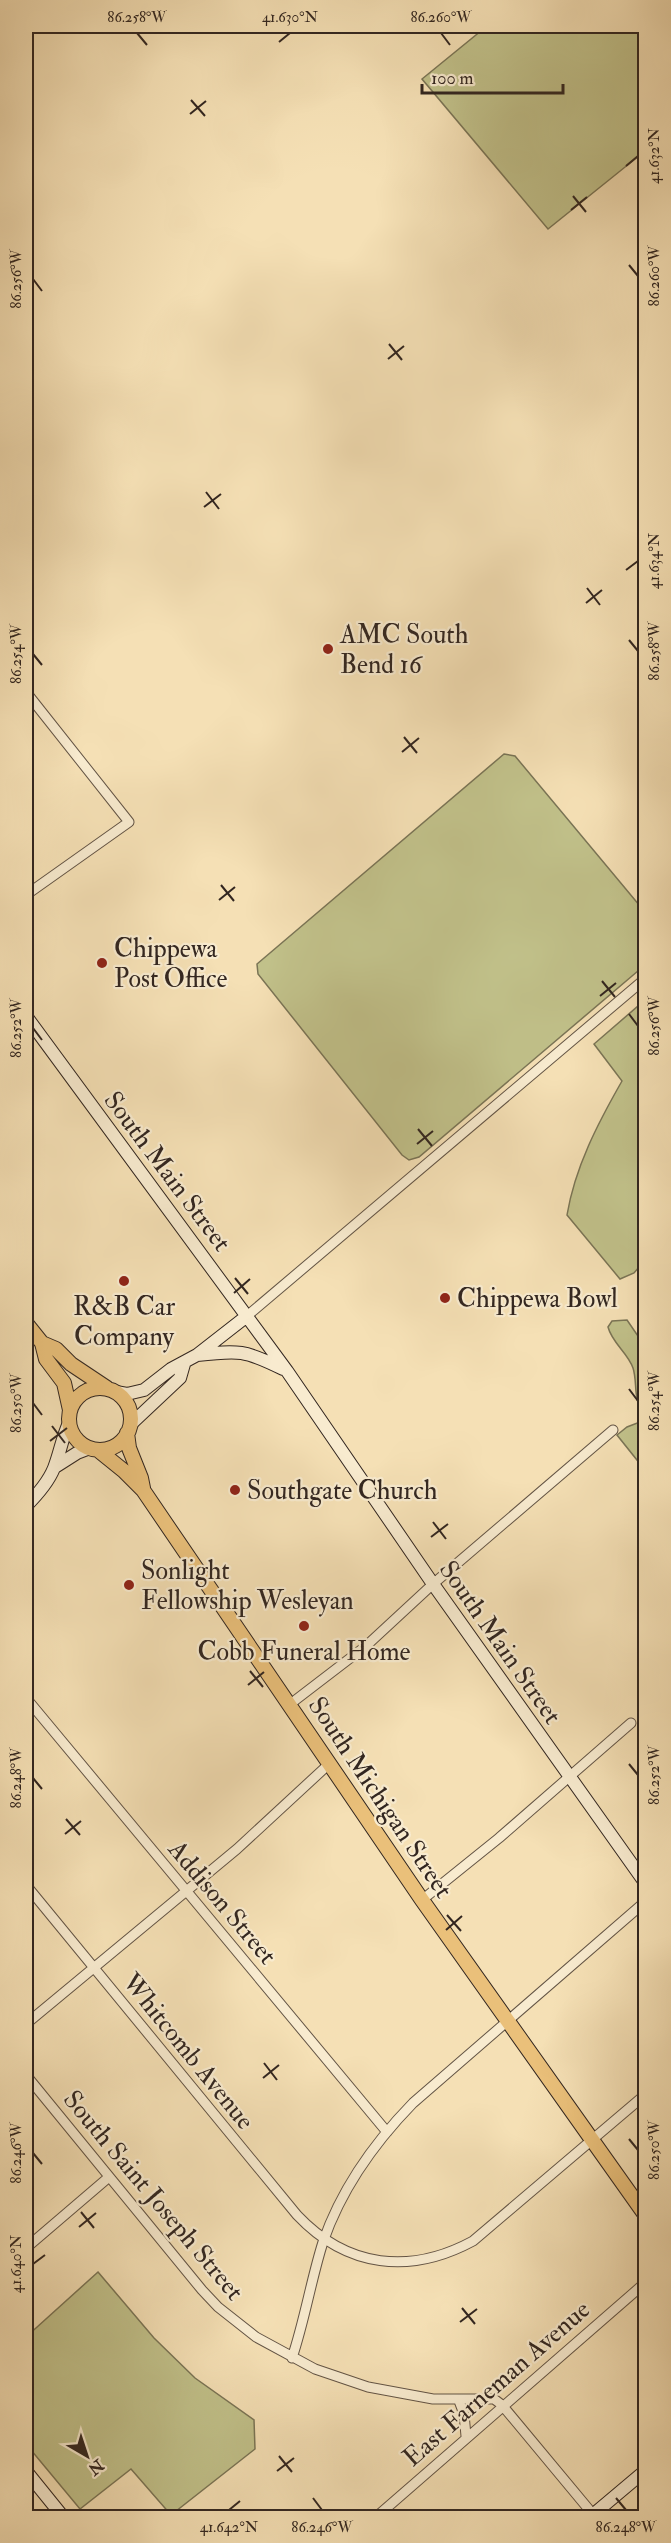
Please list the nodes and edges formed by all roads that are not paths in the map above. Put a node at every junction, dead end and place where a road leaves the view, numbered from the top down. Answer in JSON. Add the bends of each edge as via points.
{"nodes":[{"id":1,"x":26,"y":692,"type":"edge"},
{"id":2,"x":26,"y":895,"type":"edge"},
{"id":3,"x":645,"y":978,"type":"edge"},
{"id":4,"x":26,"y":1016,"type":"edge"},
{"id":5,"x":247,"y":1316,"type":"junction"},
{"id":6,"x":26,"y":1323,"type":"edge"},
{"id":7,"x":42,"y":1343,"type":"junction"},
{"id":8,"x":197,"y":1354,"type":"junction"},
{"id":9,"x":184,"y":1364,"type":"junction"},
{"id":10,"x":287,"y":1371,"type":"junction"},
{"id":11,"x":113,"y":1391,"type":"junction"},
{"id":12,"x":70,"y":1417,"type":"junction"},
{"id":13,"x":129,"y":1429,"type":"junction"},
{"id":14,"x":613,"y":1431,"type":"dead end"},
{"id":15,"x":94,"y":1449,"type":"junction"},
{"id":16,"x":55,"y":1467,"type":"junction"},
{"id":17,"x":143,"y":1490,"type":"junction"},
{"id":18,"x":26,"y":1506,"type":"edge"},
{"id":19,"x":433,"y":1584,"type":"junction"},
{"id":20,"x":26,"y":1698,"type":"edge"},
{"id":21,"x":289,"y":1705,"type":"junction"},
{"id":22,"x":631,"y":1723,"type":"dead end"},
{"id":23,"x":329,"y":1764,"type":"junction"},
{"id":24,"x":570,"y":1777,"type":"junction"},
{"id":25,"x":645,"y":1884,"type":"edge"},
{"id":26,"x":26,"y":1885,"type":"edge"},
{"id":27,"x":187,"y":1891,"type":"junction"},
{"id":28,"x":422,"y":1900,"type":"junction"},
{"id":29,"x":645,"y":1901,"type":"edge"},
{"id":30,"x":94,"y":1967,"type":"junction"},
{"id":31,"x":508,"y":2022,"type":"junction"},
{"id":32,"x":26,"y":2024,"type":"edge"},
{"id":33,"x":26,"y":2075,"type":"edge"},
{"id":34,"x":645,"y":2094,"type":"edge"},
{"id":35,"x":387,"y":2132,"type":"junction"},
{"id":36,"x":592,"y":2141,"type":"junction"},
{"id":37,"x":109,"y":2177,"type":"junction"},
{"id":38,"x":645,"y":2216,"type":"edge"},
{"id":39,"x":324,"y":2240,"type":"junction"},
{"id":40,"x":26,"y":2248,"type":"edge"},
{"id":41,"x":645,"y":2282,"type":"edge"},
{"id":42,"x":292,"y":2358,"type":"junction"},
{"id":43,"x":459,"y":2401,"type":"junction"},
{"id":44,"x":502,"y":2405,"type":"junction"},
{"id":45,"x":466,"y":2436,"type":"junction"},
{"id":46,"x":645,"y":2470,"type":"edge"},
{"id":47,"x":26,"y":2471,"type":"edge"},
{"id":48,"x":593,"y":2516,"type":"edge"},
{"id":49,"x":64,"y":2517,"type":"edge"},
{"id":50,"x":375,"y":2517,"type":"edge"}],
"edges":[{"from":1,"to":2,"type":"street","via":[[129,822]]},
{"from":3,"to":5,"type":"street"},
{"from":4,"to":5,"type":"main road","name":"South Main Street"},
{"from":5,"to":8,"type":"main road"},
{"from":5,"to":10,"type":"main road","name":"South Main Street"},
{"from":6,"to":7,"type":"main road"},
{"from":7,"to":11,"type":"main road"},
{"from":7,"to":12,"type":"main road","via":[[46,1359],[64,1383]]},
{"from":8,"to":9,"type":"main road"},
{"from":8,"to":10,"type":"main road","via":[[242,1351]]},
{"from":9,"to":11,"type":"main road","via":[[144,1390],[127,1394]]},
{"from":9,"to":13,"type":"main road","via":[[180,1378]]},
{"from":10,"to":19,"type":"main road","name":"South Main Street"},
{"from":11,"to":12,"type":"main road","via":[[89,1390],[81,1395]]},
{"from":11,"to":13,"type":"main road","via":[[128,1405]]},
{"from":12,"to":15,"type":"main road","via":[[76,1438]]},
{"from":12,"to":16,"type":"main road"},
{"from":13,"to":15,"type":"main road","via":[[115,1446]]},
{"from":13,"to":17,"type":"main road","name":"South Michigan Street","via":[[132,1456]]},
{"from":14,"to":19,"type":"street"},
{"from":15,"to":16,"type":"main road","via":[[77,1453]]},
{"from":15,"to":17,"type":"main road","name":"South Michigan Street"},
{"from":16,"to":18,"type":"main road"},
{"from":17,"to":21,"type":"main road","name":"South Michigan Street"},
{"from":19,"to":21,"type":"street","via":[[366,1646]]},
{"from":19,"to":24,"type":"main road","name":"South Main Street"},
{"from":20,"to":27,"type":"street","name":"Addison Street"},
{"from":21,"to":23,"type":"main road","name":"South Michigan Street"},
{"from":22,"to":24,"type":"street"},
{"from":23,"to":27,"type":"street"},
{"from":23,"to":28,"type":"main road","name":"South Michigan Street"},
{"from":24,"to":25,"type":"main road","name":"South Main Street"},
{"from":24,"to":28,"type":"street"},
{"from":26,"to":30,"type":"street","name":"Whitcomb Avenue"},
{"from":27,"to":30,"type":"street"},
{"from":27,"to":35,"type":"street","name":"Addison Street"},
{"from":28,"to":31,"type":"main road","name":"South Michigan Street"},
{"from":29,"to":31,"type":"street"},
{"from":30,"to":32,"type":"street"},
{"from":30,"to":39,"type":"street","name":"Whitcomb Avenue","via":[[297,2216]]},
{"from":31,"to":35,"type":"street","via":[[414,2103]]},
{"from":31,"to":36,"type":"main road","name":"South Michigan Street"},
{"from":33,"to":37,"type":"street","name":"South Saint Joseph Street"},
{"from":34,"to":36,"type":"street","name":"Whitcomb Avenue"},
{"from":35,"to":39,"type":"street","via":[[354,2179]]},
{"from":36,"to":38,"type":"main road","name":"South Michigan Street"},
{"from":36,"to":39,"type":"street","name":"Whitcomb Avenue","via":[[481,2236],[444,2255],[405,2263],[384,2262]]},
{"from":37,"to":40,"type":"street"},
{"from":37,"to":42,"type":"street","name":"South Saint Joseph Street","via":[[218,2307],[256,2337]]},
{"from":39,"to":42,"type":"street"},
{"from":41,"to":44,"type":"street","name":"East Farneman Avenue"},
{"from":42,"to":43,"type":"street","name":"South Saint Joseph Street","via":[[368,2387]]},
{"from":43,"to":44,"type":"street","name":"South Saint Joseph Street","via":[[494,2399]]},
{"from":43,"to":45,"type":"street"},
{"from":44,"to":45,"type":"street","name":"East Farneman Avenue"},
{"from":44,"to":48,"type":"street"},
{"from":45,"to":50,"type":"street","name":"East Farneman Avenue"},
{"from":46,"to":48,"type":"main road"},
{"from":47,"to":49,"type":"main road"}]}
